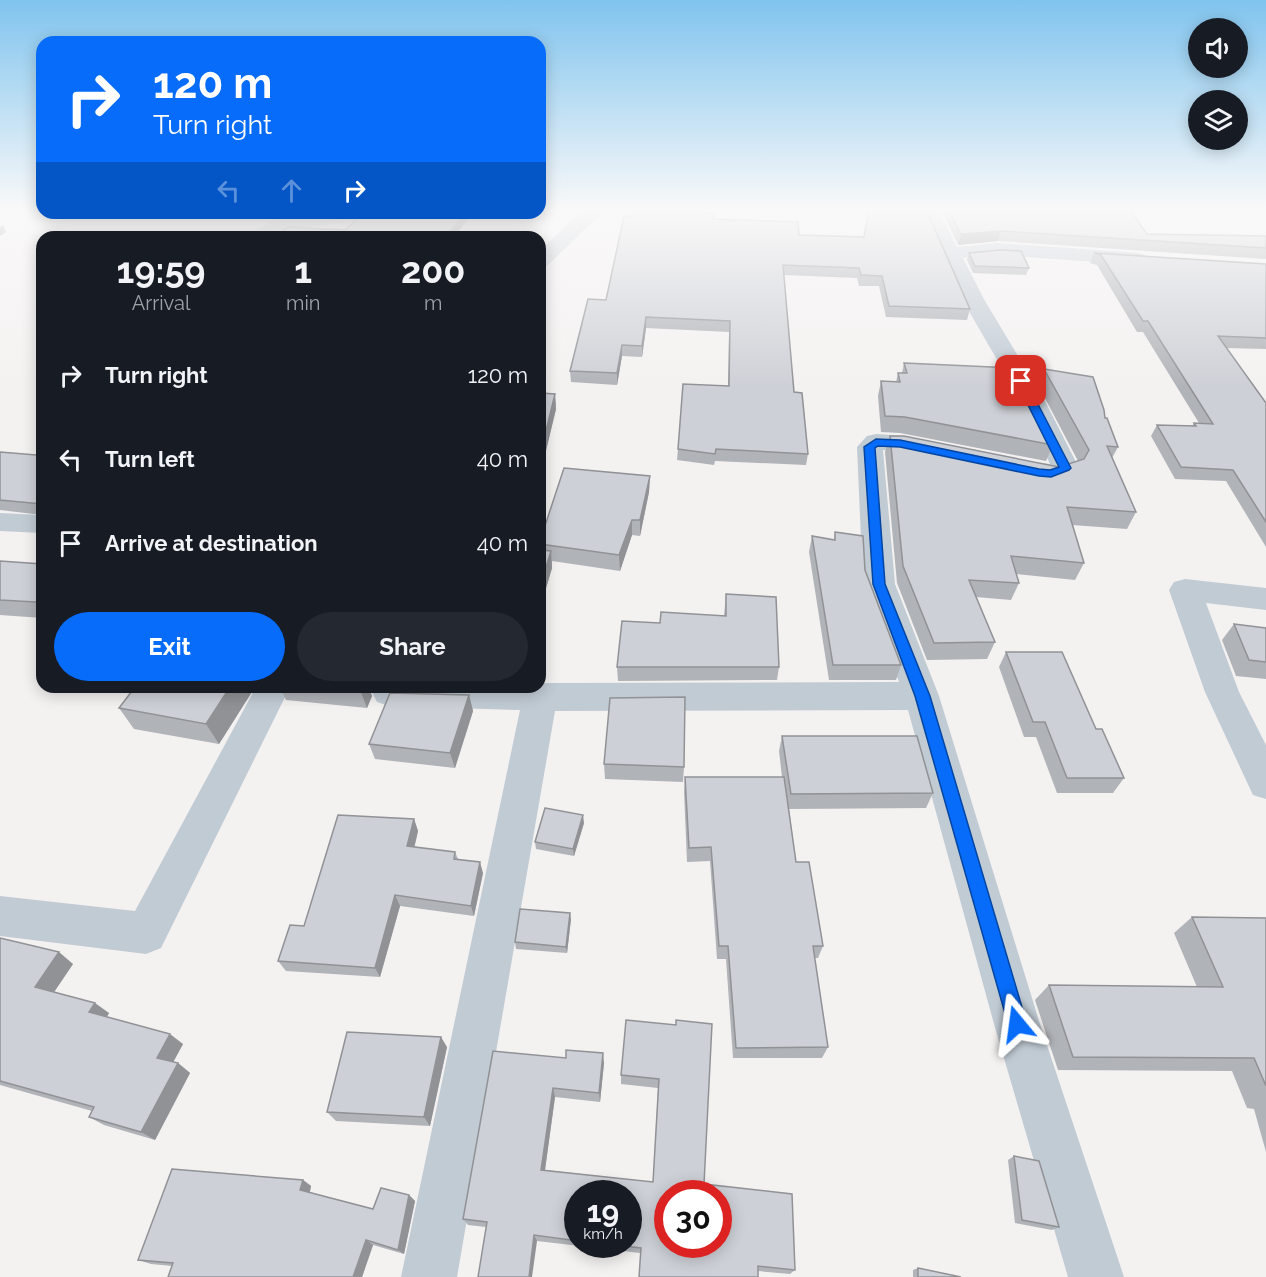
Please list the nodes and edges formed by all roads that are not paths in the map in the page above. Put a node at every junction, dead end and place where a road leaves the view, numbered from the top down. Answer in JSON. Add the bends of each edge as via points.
{"nodes":[{"id":1,"x":958,"y":269,"type":"edge"},
{"id":2,"x":0,"y":522,"type":"edge"},
{"id":3,"x":36,"y":524,"type":"edge"},
{"id":4,"x":1266,"y":598,"type":"edge"},
{"id":5,"x":270,"y":693,"type":"edge"},
{"id":6,"x":419,"y":693,"type":"edge"},
{"id":7,"x":922,"y":696,"type":"junction"},
{"id":8,"x":540,"y":697,"type":"junction"},
{"id":9,"x":1266,"y":783,"type":"edge"},
{"id":10,"x":0,"y":915,"type":"edge"},
{"id":11,"x":429,"y":1277,"type":"edge"},
{"id":12,"x":1096,"y":1277,"type":"edge"}],
"edges":[{"from":1,"to":7,"type":"street","via":[[1033,400],[1065,468],[1051,474],[900,443],[876,442],[870,447],[879,584]]},
{"from":2,"to":3,"type":"street"},
{"from":4,"to":9,"type":"street","via":[[1185,590],[1222,692]]},
{"from":5,"to":10,"type":"street","via":[[146,933]]},
{"from":6,"to":8,"type":"street"},
{"from":7,"to":8,"type":"street"},
{"from":7,"to":12,"type":"street","via":[[1017,1024]]},
{"from":8,"to":11,"type":"street"}]}
